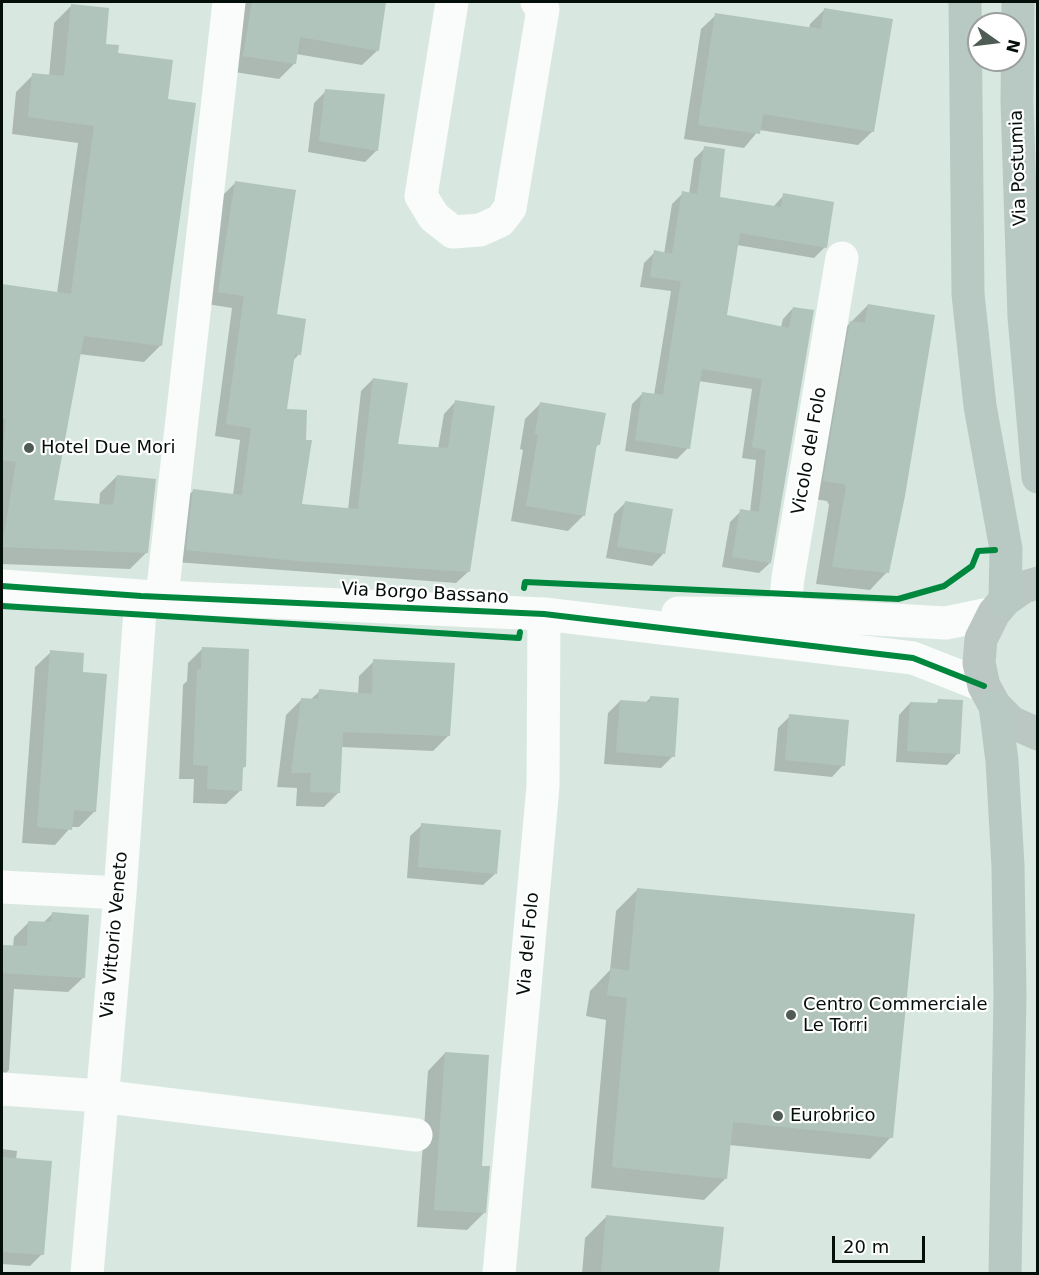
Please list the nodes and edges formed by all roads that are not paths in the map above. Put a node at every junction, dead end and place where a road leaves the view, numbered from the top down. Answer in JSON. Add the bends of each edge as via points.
{"nodes":[{"id":1,"x":229,"y":2,"type":"edge"},
{"id":2,"x":452,"y":2,"type":"edge"},
{"id":3,"x":537,"y":2,"type":"edge"},
{"id":4,"x":965,"y":2,"type":"edge"},
{"id":5,"x":1018,"y":2,"type":"edge"},
{"id":6,"x":842,"y":258,"type":"dead end"},
{"id":7,"x":1038,"y":477,"type":"edge"},
{"id":8,"x":1038,"y":583,"type":"edge"},
{"id":9,"x":2,"y":586,"type":"edge"},
{"id":10,"x":152,"y":596,"type":"junction"},
{"id":11,"x":1000,"y":606,"type":"junction"},
{"id":12,"x":544,"y":614,"type":"junction"},
{"id":13,"x":782,"y":629,"type":"junction"},
{"id":14,"x":989,"y":696,"type":"junction"},
{"id":15,"x":1038,"y":734,"type":"edge"},
{"id":16,"x":2,"y":887,"type":"edge"},
{"id":17,"x":120,"y":893,"type":"junction"},
{"id":18,"x":2,"y":1089,"type":"edge"},
{"id":19,"x":100,"y":1096,"type":"junction"},
{"id":20,"x":416,"y":1135,"type":"dead end"},
{"id":21,"x":87,"y":1274,"type":"edge"},
{"id":22,"x":499,"y":1274,"type":"edge"},
{"id":23,"x":1005,"y":1274,"type":"edge"}],
"edges":[{"from":1,"to":10,"type":"street","name":"Via Vittorio Veneto"},
{"from":2,"to":3,"type":"street","via":[[421,196],[434,218],[453,232],[480,230],[500,221],[510,208],[543,9]]},
{"from":4,"to":11,"type":"highway","via":[[968,294],[980,406],[1006,549]]},
{"from":5,"to":7,"type":"highway","name":"Via Postumia","via":[[1024,317]]},
{"from":6,"to":13,"type":"street","name":"Vicolo del Folo"},
{"from":8,"to":11,"type":"main road","name":"Via Borgo Bassano","via":[[1024,587]]},
{"from":9,"to":10,"type":"street","name":"Via Borgo Bassano"},
{"from":10,"to":12,"type":"street","name":"Via Borgo Bassano"},
{"from":10,"to":17,"type":"street","name":"Via Vittorio Veneto"},
{"from":11,"to":13,"type":"street","name":"Via Borgo Bassano","via":[[946,623]]},
{"from":11,"to":14,"type":"main road","via":[[981,639],[979,663]]},
{"from":12,"to":13,"type":"street","name":"Via Borgo Bassano"},
{"from":12,"to":22,"type":"street","name":"Via del Folo","via":[[543,786]]},
{"from":13,"to":14,"type":"street","name":"Via Borgo Bassano","via":[[913,658]]},
{"from":14,"to":15,"type":"main road","name":"Via Borgo Bassano","via":[[1011,722]]},
{"from":14,"to":23,"type":"highway","via":[[1002,761],[1008,901]]},
{"from":16,"to":17,"type":"street"},
{"from":17,"to":19,"type":"street","name":"Via Vittorio Veneto"},
{"from":18,"to":19,"type":"street"},
{"from":19,"to":20,"type":"street"},
{"from":19,"to":21,"type":"street","name":"Via Vittorio Veneto"}]}
